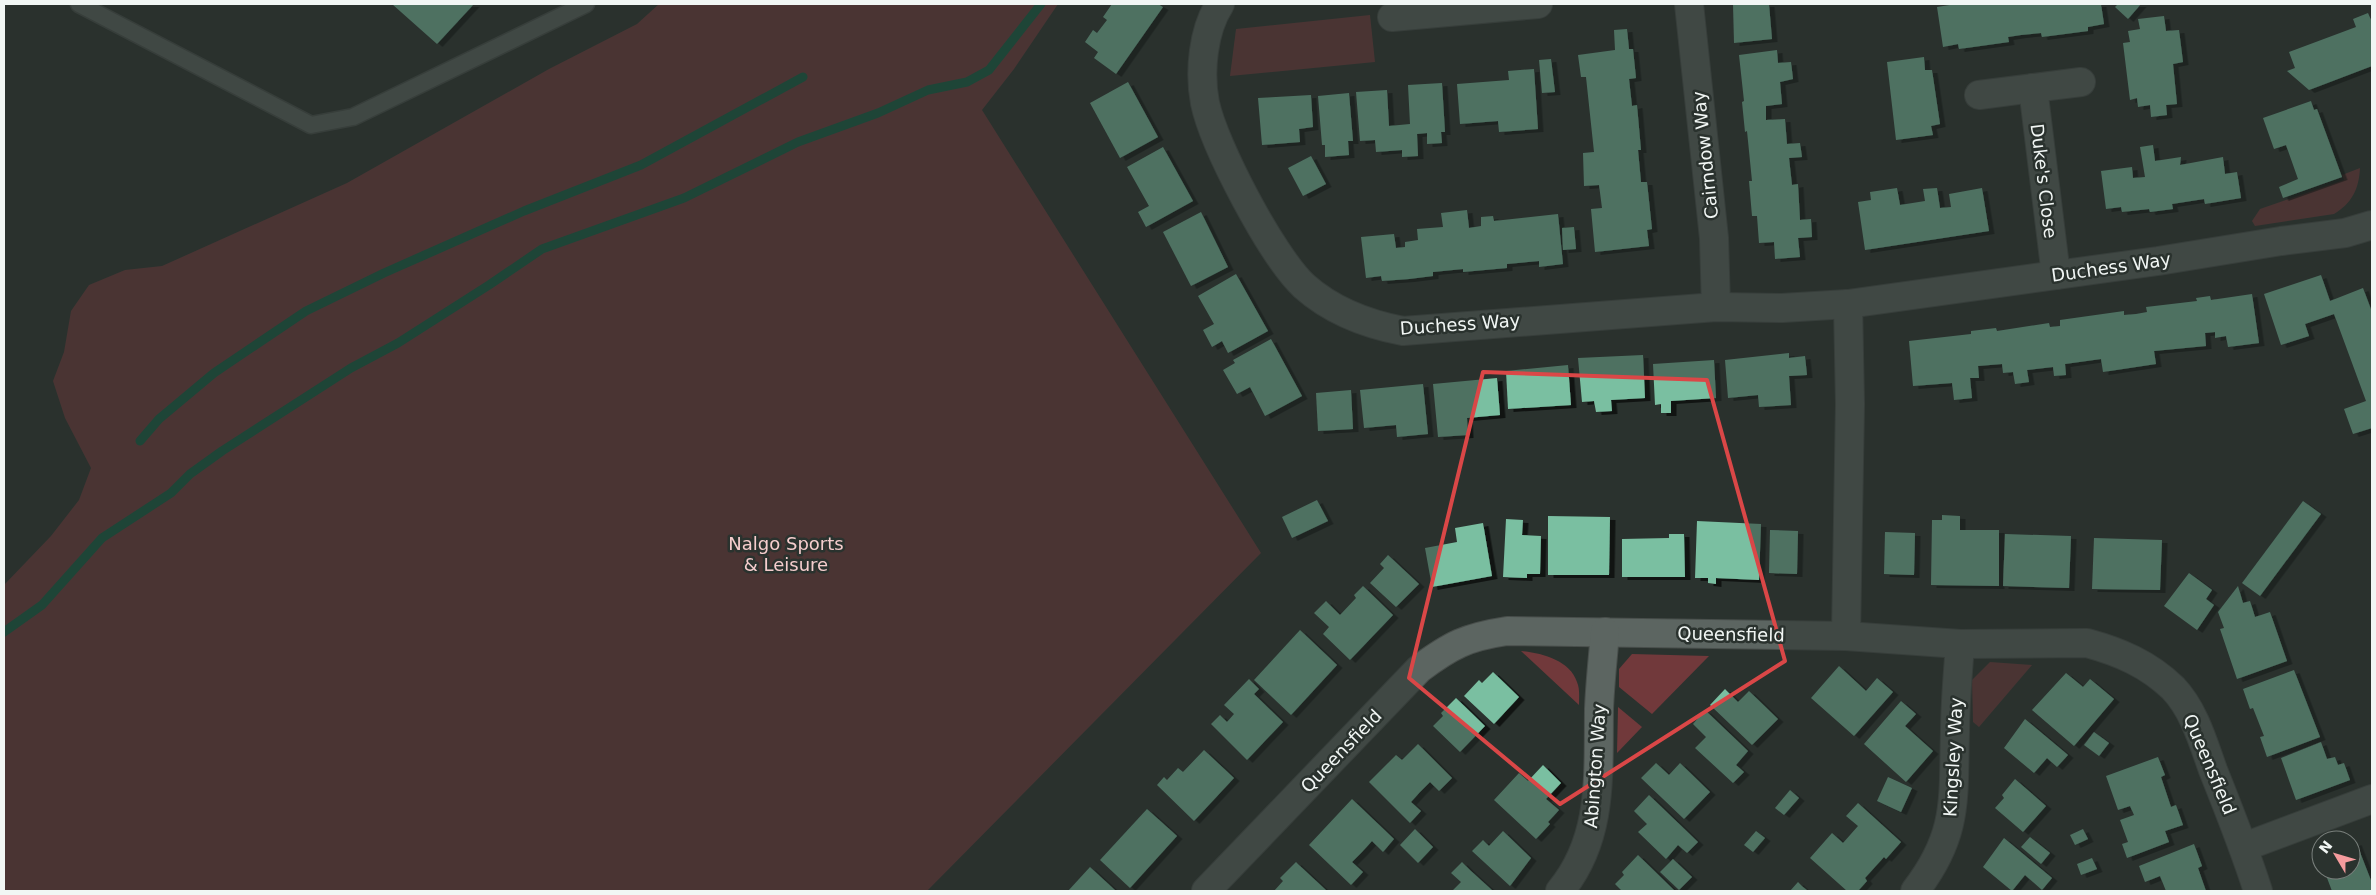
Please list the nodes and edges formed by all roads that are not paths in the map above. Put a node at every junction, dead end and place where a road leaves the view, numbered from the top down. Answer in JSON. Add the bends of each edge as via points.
{"nodes":[{"id":1,"x":79,"y":4,"type":"edge"},
{"id":2,"x":586,"y":4,"type":"edge"},
{"id":3,"x":1220,"y":4,"type":"edge"},
{"id":4,"x":1538,"y":4,"type":"edge"},
{"id":5,"x":1688,"y":4,"type":"edge"},
{"id":6,"x":1392,"y":17,"type":"dead end"},
{"id":7,"x":2081,"y":82,"type":"dead end"},
{"id":8,"x":2033,"y":88,"type":"junction"},
{"id":9,"x":1979,"y":95,"type":"dead end"},
{"id":10,"x":2372,"y":226,"type":"edge"},
{"id":11,"x":2056,"y":275,"type":"junction"},
{"id":12,"x":1848,"y":304,"type":"junction"},
{"id":13,"x":1716,"y":307,"type":"junction"},
{"id":14,"x":1605,"y":632,"type":"junction"},
{"id":15,"x":1846,"y":636,"type":"junction"},
{"id":16,"x":1960,"y":644,"type":"junction"},
{"id":17,"x":2372,"y":799,"type":"edge"},
{"id":18,"x":2244,"y":847,"type":"junction"},
{"id":19,"x":1206,"y":891,"type":"edge"},
{"id":20,"x":1560,"y":891,"type":"edge"},
{"id":21,"x":1916,"y":891,"type":"edge"},
{"id":22,"x":2258,"y":891,"type":"edge"}],
"edges":[{"from":1,"to":2,"type":"lane","via":[[311,125],[353,117]]},
{"from":3,"to":13,"type":"street","name":"Duchess Way","via":[[1204,51],[1203,81],[1214,134],[1259,222],[1284,261],[1303,284],[1340,311],[1374,325],[1403,331]]},
{"from":4,"to":6,"type":"street"},
{"from":5,"to":13,"type":"street","name":"Cairndow Way","via":[[1714,238]]},
{"from":7,"to":8,"type":"street"},
{"from":8,"to":9,"type":"street"},
{"from":8,"to":11,"type":"street","name":"Duke's Close"},
{"from":10,"to":11,"type":"street","name":"Duchess Way","via":[[2345,233]]},
{"from":11,"to":12,"type":"street","name":"Duchess Way"},
{"from":12,"to":13,"type":"street","name":"Duchess Way"},
{"from":12,"to":15,"type":"street","via":[[1850,404]]},
{"from":14,"to":15,"type":"street","name":"Queensfield"},
{"from":14,"to":19,"type":"street","name":"Queensfield","via":[[1507,631],[1481,635],[1443,651],[1419,669]]},
{"from":14,"to":20,"type":"street","name":"Abington Way","via":[[1594,820],[1583,856]]},
{"from":15,"to":16,"type":"street","name":"Queensfield"},
{"from":16,"to":18,"type":"street","name":"Queensfield","via":[[2086,643],[2144,665],[2175,690],[2193,717]]},
{"from":16,"to":21,"type":"street","name":"Kingsley Way","via":[[1954,799],[1950,824],[1933,868]]},
{"from":17,"to":18,"type":"street"},
{"from":18,"to":22,"type":"street","name":"Queensfield"}]}
